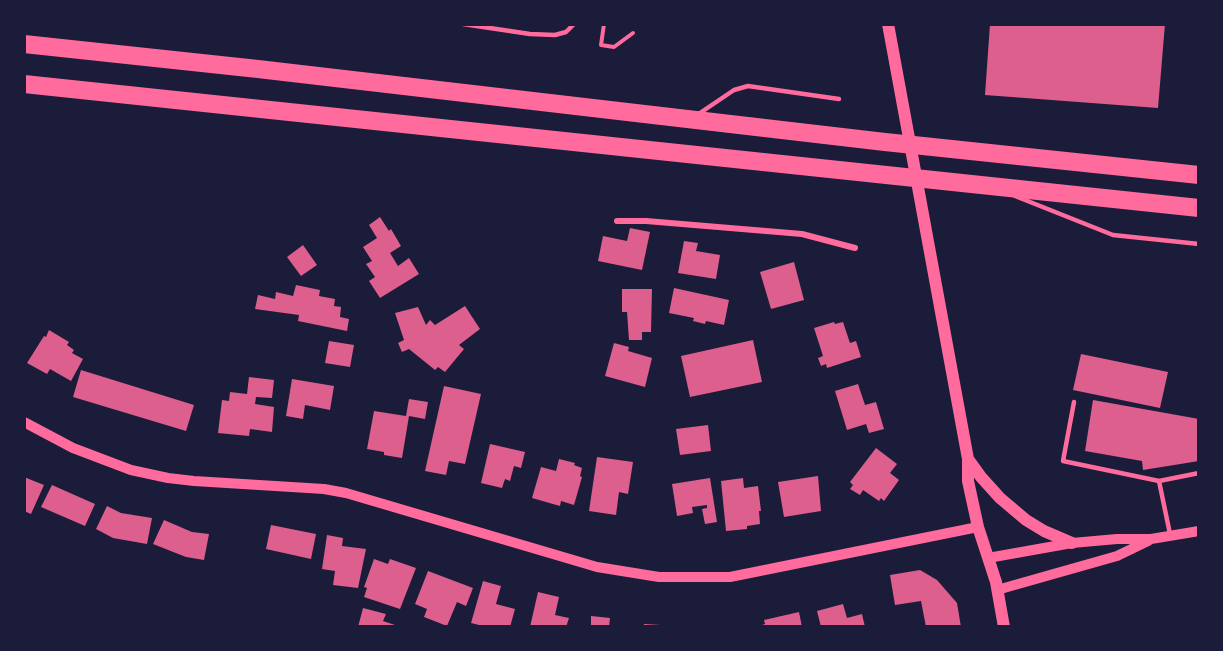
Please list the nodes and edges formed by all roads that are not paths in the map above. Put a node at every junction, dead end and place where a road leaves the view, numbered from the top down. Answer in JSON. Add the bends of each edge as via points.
{"nodes":[{"id":1,"x":463,"y":24,"type":"edge"},
{"id":2,"x":574,"y":24,"type":"edge"},
{"id":3,"x":888,"y":24,"type":"edge"},
{"id":4,"x":24,"y":44,"type":"edge"},
{"id":5,"x":24,"y":84,"type":"edge"},
{"id":6,"x":839,"y":99,"type":"dead end"},
{"id":7,"x":689,"y":120,"type":"junction"},
{"id":8,"x":1199,"y":175,"type":"edge"},
{"id":9,"x":992,"y":187,"type":"junction"},
{"id":10,"x":1199,"y":208,"type":"edge"},
{"id":11,"x":617,"y":221,"type":"dead end"},
{"id":12,"x":1199,"y":244,"type":"edge"},
{"id":13,"x":855,"y":248,"type":"dead end"},
{"id":14,"x":1074,"y":402,"type":"dead end"},
{"id":15,"x":24,"y":422,"type":"edge"},
{"id":16,"x":968,"y":459,"type":"junction"},
{"id":17,"x":1199,"y":473,"type":"edge"},
{"id":18,"x":1159,"y":481,"type":"junction"},
{"id":19,"x":978,"y":527,"type":"junction"},
{"id":20,"x":1199,"y":531,"type":"edge"},
{"id":21,"x":1170,"y":536,"type":"junction"},
{"id":22,"x":1150,"y":539,"type":"junction"},
{"id":23,"x":1072,"y":543,"type":"junction"},
{"id":24,"x":988,"y":558,"type":"junction"},
{"id":25,"x":997,"y":590,"type":"junction"},
{"id":26,"x":1004,"y":627,"type":"edge"}],
"edges":[{"from":1,"to":2,"type":"lane","via":[[555,35]]},
{"from":3,"to":16,"type":"main road"},
{"from":4,"to":7,"type":"highway"},
{"from":5,"to":9,"type":"highway"},
{"from":6,"to":7,"type":"lane","via":[[748,86],[734,90]]},
{"from":7,"to":8,"type":"highway"},
{"from":9,"to":10,"type":"highway"},
{"from":9,"to":12,"type":"lane","via":[[1113,235]]},
{"from":11,"to":13,"type":"street","via":[[646,220],[802,234]]},
{"from":14,"to":18,"type":"lane","via":[[1063,461]]},
{"from":15,"to":19,"type":"street","via":[[73,448],[131,470],[194,481],[324,489],[597,567],[658,578],[730,578]]},
{"from":16,"to":19,"type":"main road","via":[[968,482]]},
{"from":16,"to":23,"type":"main road","via":[[1000,498],[1026,520]]},
{"from":17,"to":18,"type":"lane"},
{"from":18,"to":21,"type":"lane"},
{"from":19,"to":24,"type":"main road"},
{"from":20,"to":21,"type":"street"},
{"from":21,"to":22,"type":"street"},
{"from":22,"to":23,"type":"street"},
{"from":22,"to":25,"type":"street","via":[[1117,556]]},
{"from":23,"to":24,"type":"street"},
{"from":24,"to":25,"type":"main road"},
{"from":25,"to":26,"type":"main road"}]}
